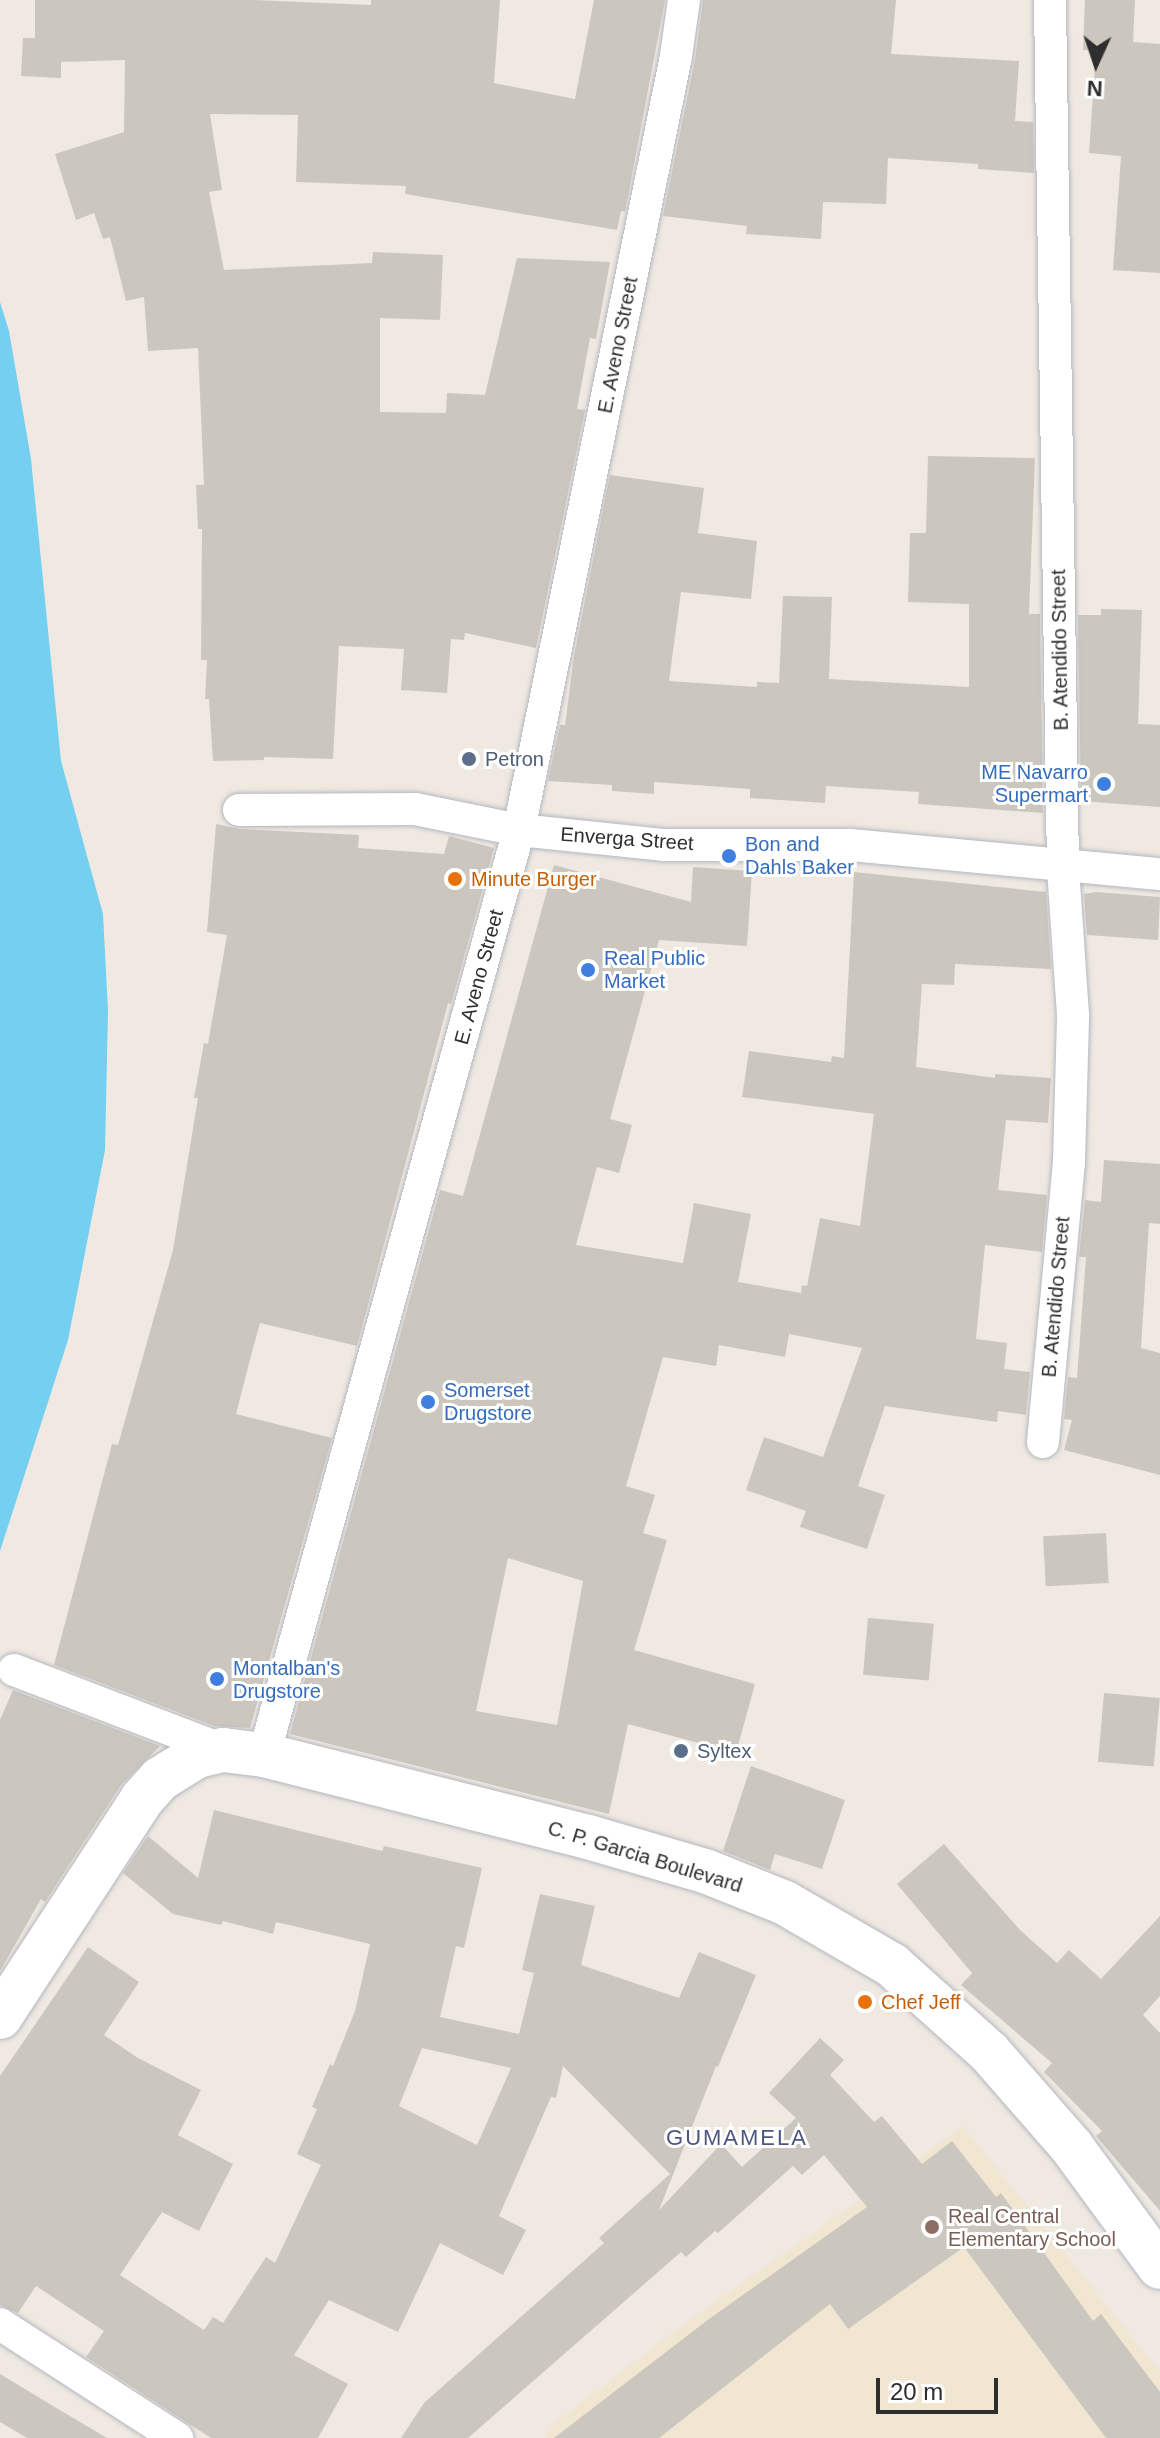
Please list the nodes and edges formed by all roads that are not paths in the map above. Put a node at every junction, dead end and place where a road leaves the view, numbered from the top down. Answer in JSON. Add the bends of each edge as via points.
{"nodes":[{"id":1,"x":684,"y":0,"type":"edge"},
{"id":2,"x":1050,"y":0,"type":"edge"},
{"id":3,"x":239,"y":810,"type":"dead end"},
{"id":4,"x":519,"y":830,"type":"junction"},
{"id":5,"x":1063,"y":868,"type":"junction"},
{"id":6,"x":1160,"y":874,"type":"edge"},
{"id":7,"x":1043,"y":1442,"type":"dead end"},
{"id":8,"x":14,"y":1670,"type":"dead end"},
{"id":9,"x":244,"y":1752,"type":"junction"},
{"id":10,"x":0,"y":2017,"type":"edge"},
{"id":11,"x":1160,"y":2267,"type":"edge"},
{"id":12,"x":0,"y":2324,"type":"edge"},
{"id":13,"x":177,"y":2438,"type":"edge"}],
"edges":[{"from":1,"to":4,"type":"street","name":"E. Aveno Street"},
{"from":2,"to":5,"type":"street","name":"B. Atendido Street"},
{"from":3,"to":4,"type":"street","name":"Enverga Street","via":[[415,809]]},
{"from":4,"to":5,"type":"street","name":"Enverga Street","via":[[665,845],[851,845]]},
{"from":4,"to":9,"type":"street","name":"E. Aveno Street"},
{"from":5,"to":6,"type":"street","name":"Enverga Street"},
{"from":5,"to":7,"type":"street","name":"B. Atendido Street","via":[[1073,1015],[1069,1162]]},
{"from":8,"to":9,"type":"street"},
{"from":9,"to":10,"type":"street","via":[[178,1766],[142,1799]]},
{"from":9,"to":11,"type":"street","name":"C. P. Garcia Boulevard","via":[[632,1850],[705,1871],[785,1903],[892,1965],[989,2052],[1071,2146]]},
{"from":12,"to":13,"type":"street"}]}
